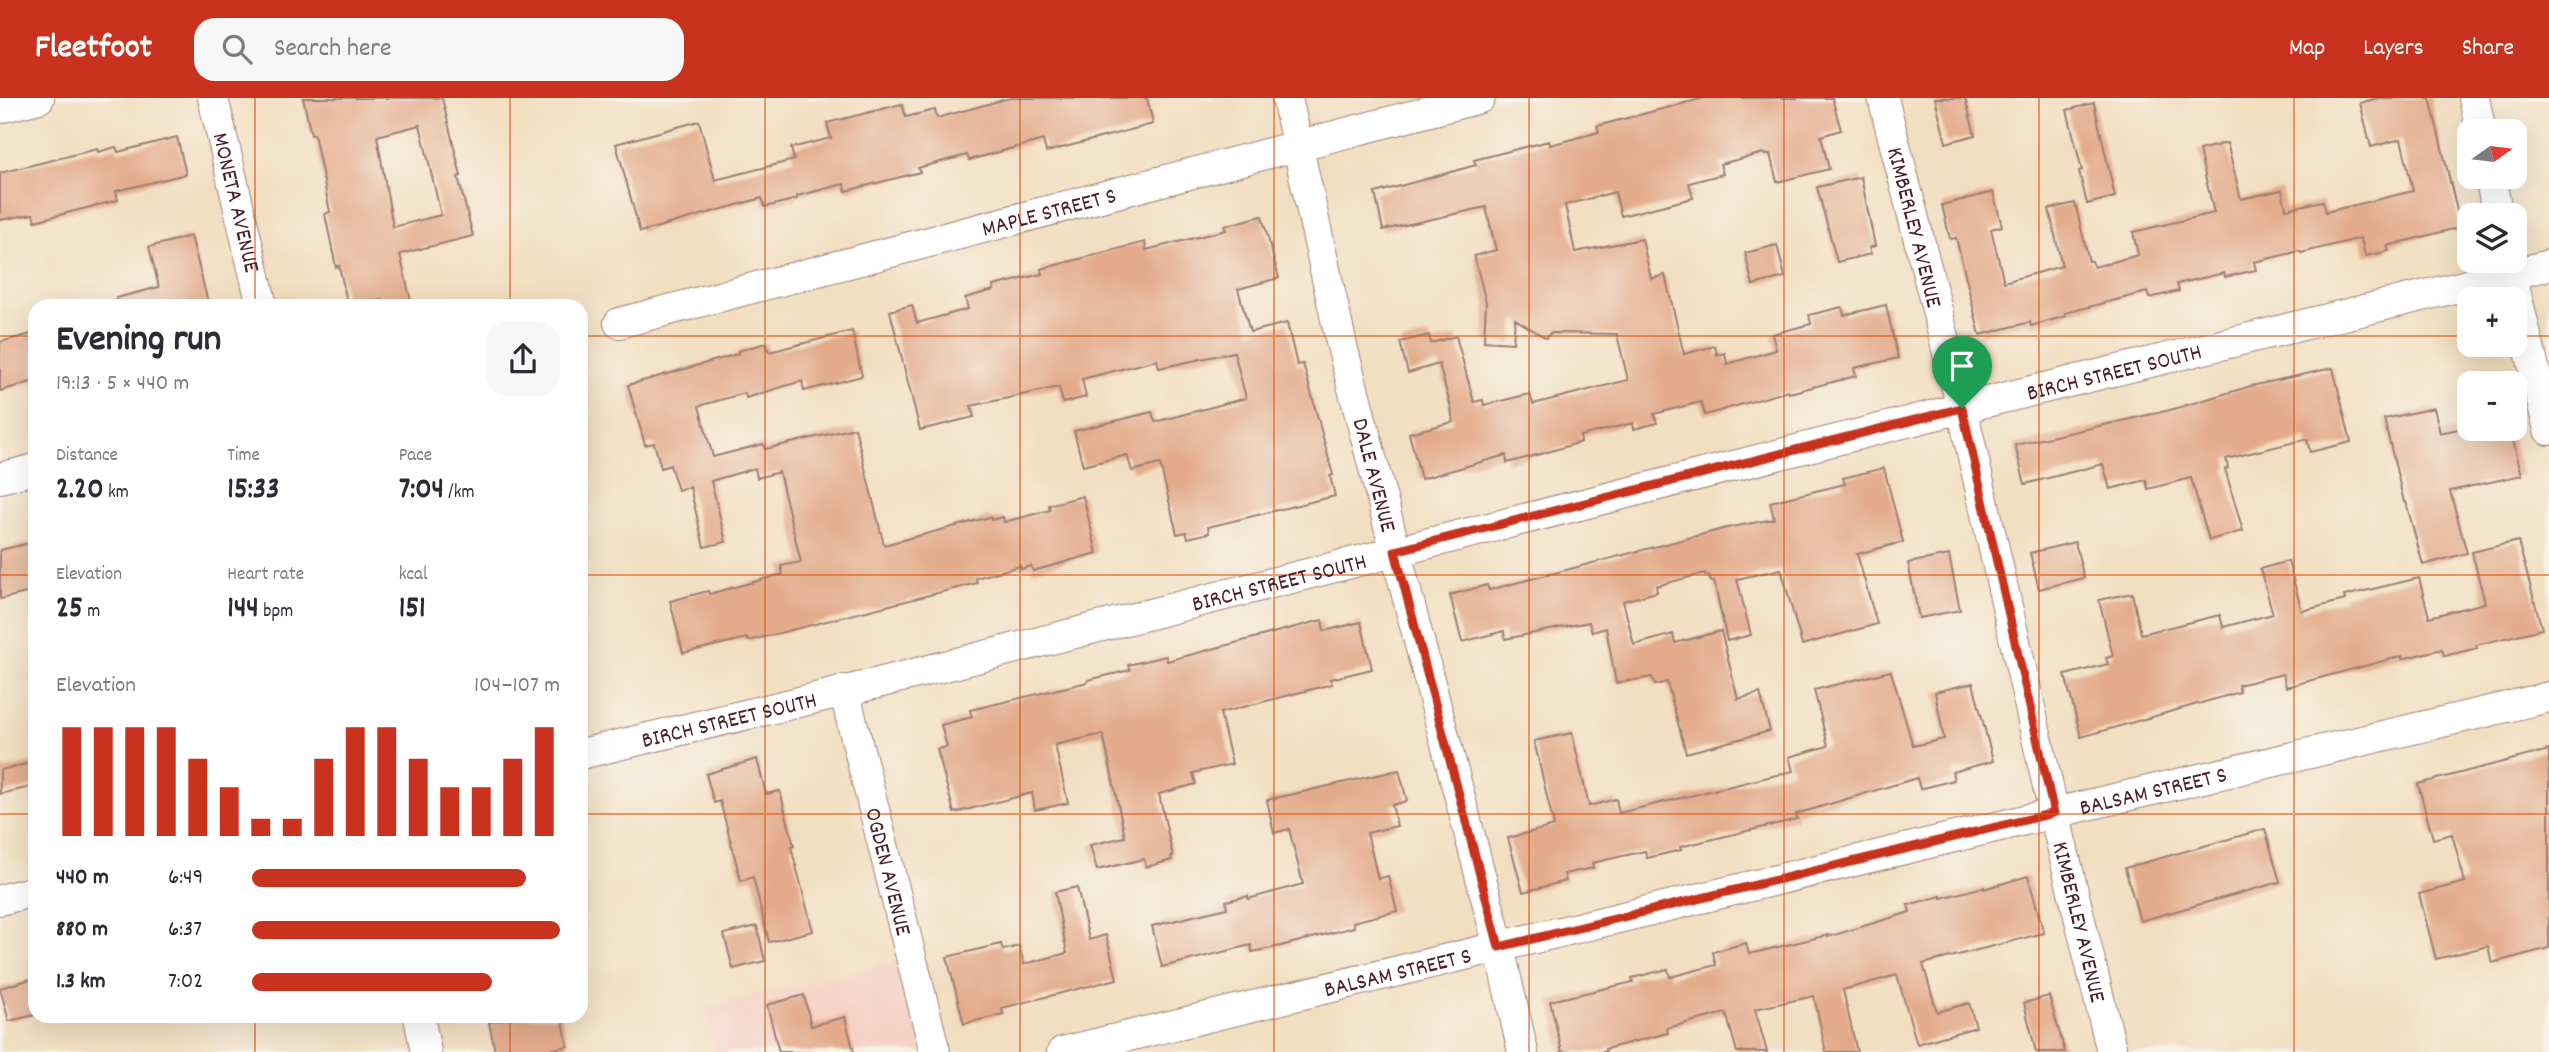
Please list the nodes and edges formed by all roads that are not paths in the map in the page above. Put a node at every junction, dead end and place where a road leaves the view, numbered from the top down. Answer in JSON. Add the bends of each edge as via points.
{"nodes":[{"id":1,"x":39,"y":98,"type":"edge"},
{"id":2,"x":213,"y":98,"type":"edge"},
{"id":3,"x":1287,"y":98,"type":"edge"},
{"id":4,"x":1480,"y":98,"type":"edge"},
{"id":5,"x":1883,"y":98,"type":"edge"},
{"id":6,"x":2474,"y":98,"type":"edge"},
{"id":7,"x":0,"y":108,"type":"edge"},
{"id":8,"x":2478,"y":119,"type":"edge"},
{"id":9,"x":1298,"y":146,"type":"junction"},
{"id":10,"x":2549,"y":265,"type":"edge"},
{"id":11,"x":2527,"y":266,"type":"edge"},
{"id":12,"x":2487,"y":273,"type":"edge"},
{"id":13,"x":2511,"y":273,"type":"edge"},
{"id":14,"x":260,"y":299,"type":"edge"},
{"id":15,"x":620,"y":323,"type":"dead end"},
{"id":16,"x":1962,"y":408,"type":"junction"},
{"id":17,"x":2549,"y":430,"type":"edge"},
{"id":18,"x":28,"y":471,"type":"edge"},
{"id":19,"x":0,"y":478,"type":"edge"},
{"id":20,"x":1395,"y":551,"type":"junction"},
{"id":21,"x":844,"y":690,"type":"junction"},
{"id":22,"x":2549,"y":697,"type":"edge"},
{"id":23,"x":588,"y":752,"type":"edge"},
{"id":24,"x":2054,"y":813,"type":"junction"},
{"id":25,"x":28,"y":893,"type":"edge"},
{"id":26,"x":0,"y":900,"type":"edge"},
{"id":27,"x":1499,"y":947,"type":"junction"},
{"id":28,"x":420,"y":1023,"type":"edge"},
{"id":29,"x":426,"y":1052,"type":"edge"},
{"id":30,"x":935,"y":1052,"type":"edge"},
{"id":31,"x":1062,"y":1052,"type":"edge"},
{"id":32,"x":1523,"y":1052,"type":"edge"},
{"id":33,"x":2112,"y":1052,"type":"edge"}],
"edges":[{"from":1,"to":7,"type":"street"},
{"from":2,"to":14,"type":"street","name":"MONETA AVENUE"},
{"from":3,"to":9,"type":"street","name":"DALE AVENUE"},
{"from":4,"to":9,"type":"street","name":"MAPLE STREET S"},
{"from":5,"to":16,"type":"street","name":"KIMBERLEY AVENUE"},
{"from":6,"to":8,"type":"street"},
{"from":9,"to":15,"type":"street","name":"MAPLE STREET S"},
{"from":9,"to":20,"type":"street","name":"DALE AVENUE","via":[[1342,346]]},
{"from":10,"to":11,"type":"street","name":"BIRCH STREET SOUTH"},
{"from":12,"to":16,"type":"street","name":"BIRCH STREET SOUTH"},
{"from":13,"to":17,"type":"street"},
{"from":16,"to":20,"type":"street","name":"BIRCH STREET SOUTH"},
{"from":16,"to":24,"type":"street","name":"KIMBERLEY AVENUE"},
{"from":18,"to":19,"type":"street"},
{"from":20,"to":21,"type":"street","name":"BIRCH STREET SOUTH"},
{"from":20,"to":27,"type":"street","name":"DALE AVENUE"},
{"from":21,"to":23,"type":"street","name":"BIRCH STREET SOUTH"},
{"from":21,"to":30,"type":"street","name":"OGDEN AVENUE"},
{"from":22,"to":24,"type":"street","name":"BALSAM STREET S"},
{"from":24,"to":27,"type":"street","name":"BALSAM STREET S"},
{"from":24,"to":33,"type":"street","name":"KIMBERLEY AVENUE"},
{"from":25,"to":26,"type":"street"},
{"from":27,"to":31,"type":"street","name":"BALSAM STREET S"},
{"from":27,"to":32,"type":"street","name":"DALE AVENUE"},
{"from":28,"to":29,"type":"street"}]}
